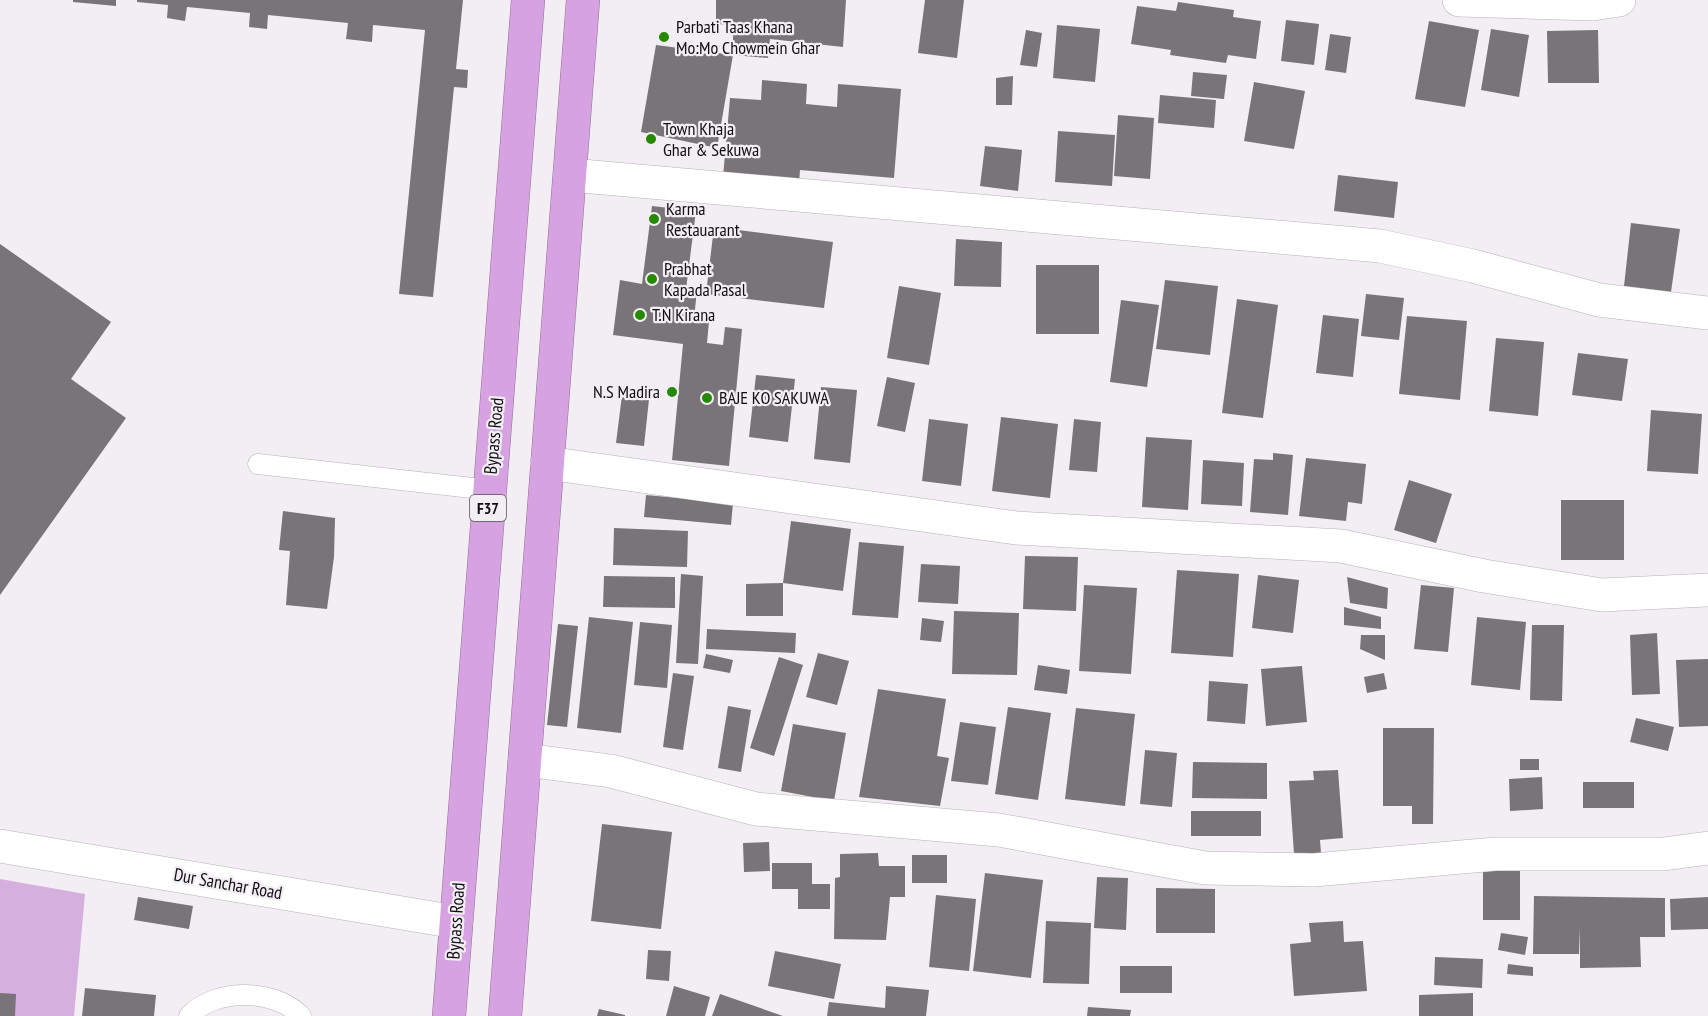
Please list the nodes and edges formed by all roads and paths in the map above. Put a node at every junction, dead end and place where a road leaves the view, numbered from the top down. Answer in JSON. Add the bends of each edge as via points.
{"nodes":[{"id":1,"x":528,"y":0,"type":"edge"},
{"id":2,"x":583,"y":0,"type":"edge"},
{"id":3,"x":1459,"y":0,"type":"edge"},
{"id":4,"x":1619,"y":0,"type":"edge"},
{"id":5,"x":570,"y":175,"type":"junction"},
{"id":6,"x":1708,"y":313,"type":"edge"},
{"id":7,"x":548,"y":463,"type":"junction"},
{"id":8,"x":258,"y":464,"type":"dead end"},
{"id":9,"x":490,"y":490,"type":"junction"},
{"id":10,"x":1708,"y":590,"type":"edge"},
{"id":11,"x":525,"y":760,"type":"junction"},
{"id":12,"x":0,"y":846,"type":"edge"},
{"id":13,"x":1708,"y":848,"type":"edge"},
{"id":14,"x":456,"y":922,"type":"junction"},
{"id":15,"x":189,"y":1016,"type":"edge"},
{"id":16,"x":301,"y":1016,"type":"edge"},
{"id":17,"x":448,"y":1016,"type":"edge"},
{"id":18,"x":505,"y":1016,"type":"edge"}],
"edges":[{"from":1,"to":9,"type":"highway","name":"Bypass Road","number":"F37"},
{"from":2,"to":5,"type":"highway"},
{"from":3,"to":4,"type":"street","via":[[1593,4]]},
{"from":5,"to":6,"type":"street","via":[[1380,246],[1599,300]]},
{"from":5,"to":7,"type":"highway"},
{"from":7,"to":10,"type":"street","via":[[1016,528],[1341,546],[1484,576],[1602,595]]},
{"from":7,"to":11,"type":"highway"},
{"from":8,"to":9,"type":"lane"},
{"from":9,"to":14,"type":"highway","name":"Bypass Road","number":"F37"},
{"from":11,"to":13,"type":"street","via":[[611,771],[756,809],[999,830],[1205,868],[1314,870],[1496,854],[1664,854]]},
{"from":11,"to":18,"type":"highway"},
{"from":12,"to":14,"type":"street","name":"Dur Sanchar Road"},
{"from":14,"to":17,"type":"highway","name":"Bypass Road","number":"F37"},
{"from":15,"to":16,"type":"lane","via":[[219,998],[247,994],[274,999]]}]}
